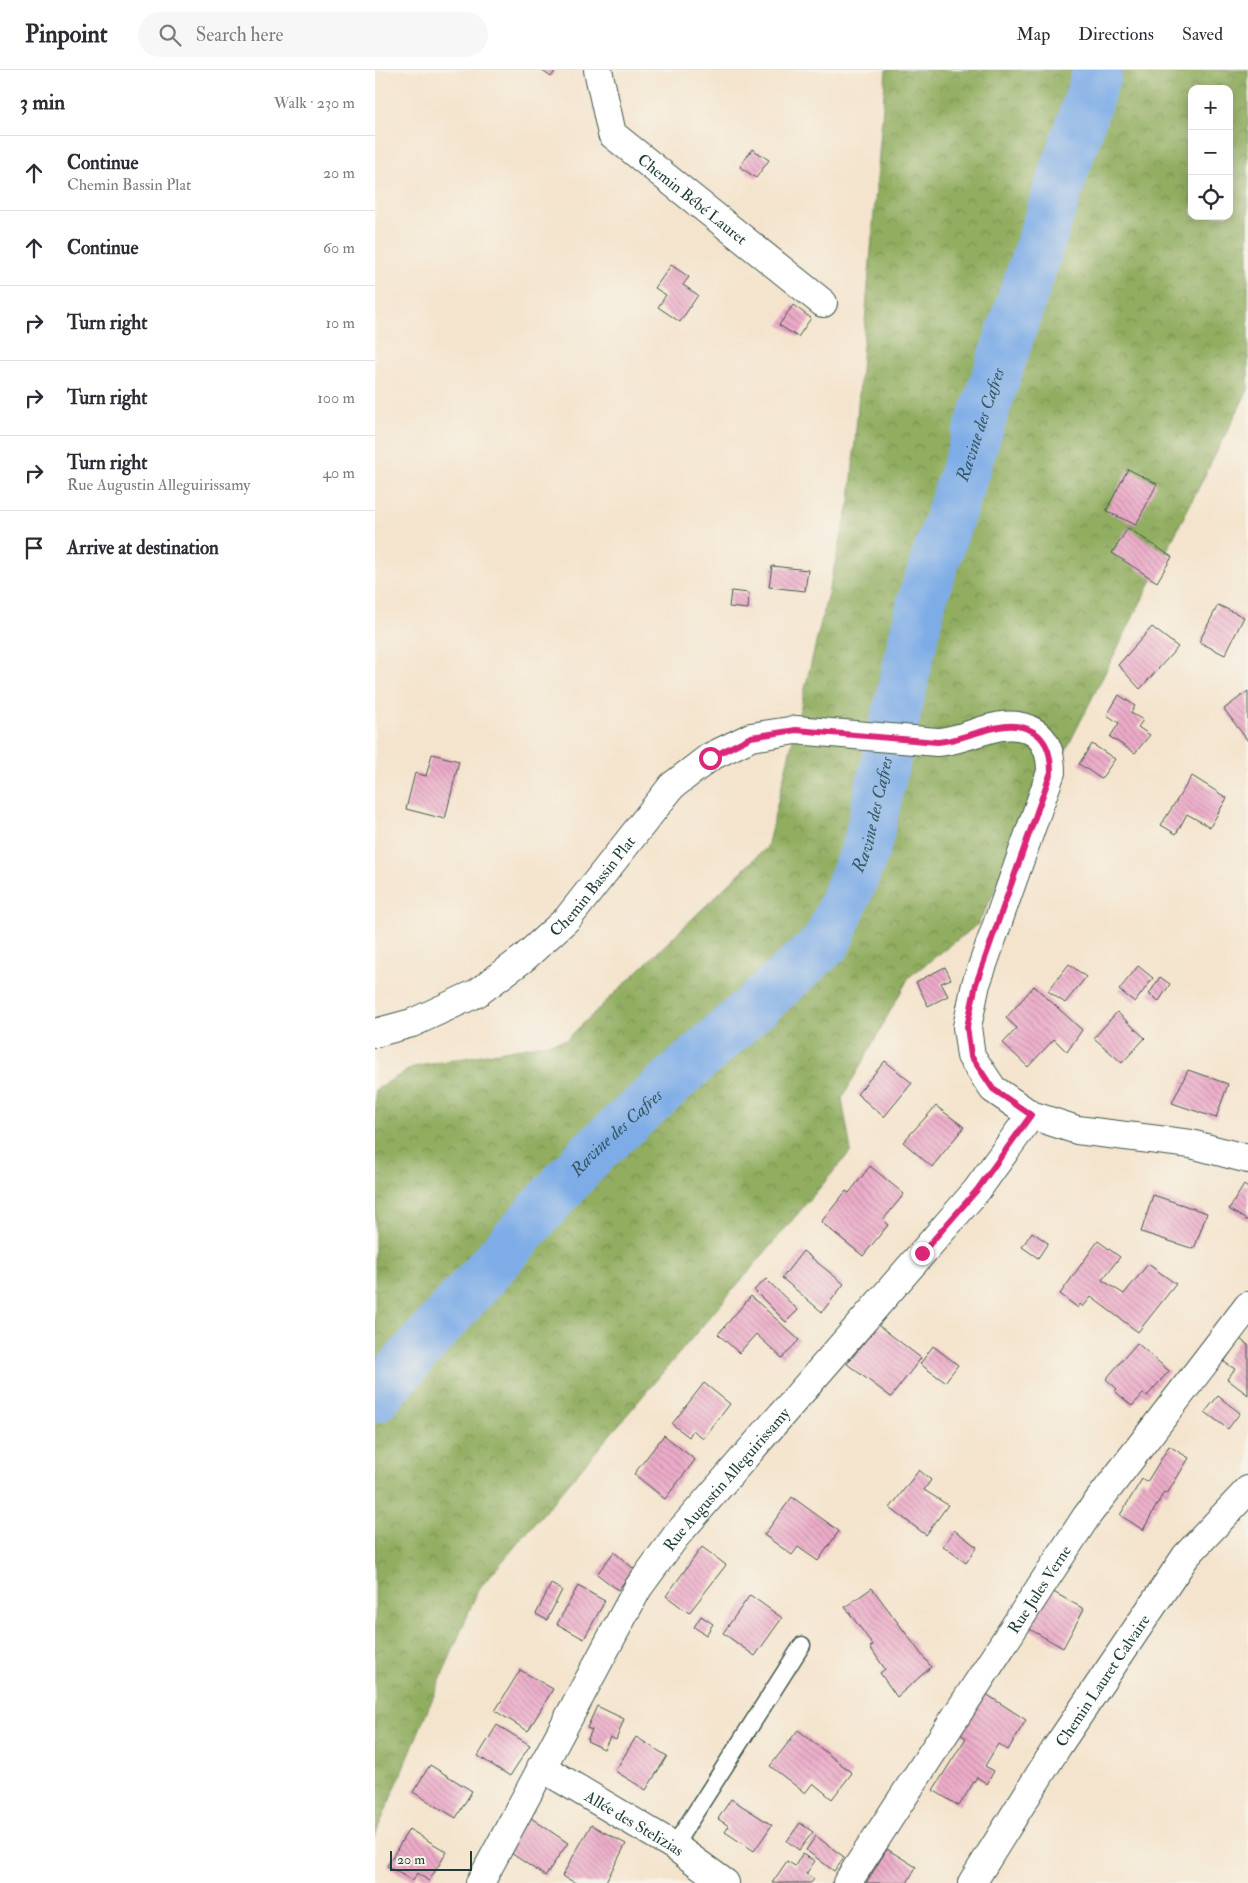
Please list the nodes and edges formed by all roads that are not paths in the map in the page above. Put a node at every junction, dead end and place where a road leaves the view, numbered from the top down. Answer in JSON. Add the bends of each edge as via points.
{"nodes":[{"id":1,"x":599,"y":70,"type":"edge"},
{"id":2,"x":823,"y":303,"type":"dead end"},
{"id":3,"x":375,"y":1032,"type":"edge"},
{"id":4,"x":1031,"y":1115,"type":"junction"},
{"id":5,"x":1248,"y":1159,"type":"edge"},
{"id":6,"x":1248,"y":1306,"type":"edge"},
{"id":7,"x":1248,"y":1490,"type":"edge"},
{"id":8,"x":802,"y":1645,"type":"dead end"},
{"id":9,"x":541,"y":1767,"type":"junction"},
{"id":10,"x":674,"y":1846,"type":"junction"},
{"id":11,"x":480,"y":1883,"type":"edge"},
{"id":12,"x":725,"y":1883,"type":"edge"},
{"id":13,"x":847,"y":1883,"type":"edge"},
{"id":14,"x":972,"y":1883,"type":"edge"}],
"edges":[{"from":1,"to":2,"type":"street","name":"Chemin Bébé Lauret","via":[[612,134]]},
{"from":3,"to":4,"type":"street","name":"Chemin Bassin Plat","via":[[412,1022],[477,994],[524,958],[568,918],[671,786],[710,758],[751,737],[796,730],[953,742],[998,726],[1022,725],[1041,736],[1051,755],[1051,772],[976,984],[967,1027],[971,1056],[993,1089]]},
{"from":4,"to":5,"type":"street","name":"Chemin Bassin Plat","via":[[1077,1130],[1191,1144]]},
{"from":4,"to":9,"type":"street","name":"Rue Augustin Alleguirissamy","via":[[977,1190],[676,1536],[638,1588]]},
{"from":6,"to":13,"type":"street","name":"Rue Jules Verne","via":[[1086,1517]]},
{"from":7,"to":14,"type":"street","name":"Chemin Lauret Calvaire","via":[[1186,1556],[1057,1747]]},
{"from":8,"to":10,"type":"lane"},
{"from":9,"to":10,"type":"street","name":"Allée des Stelizias"},
{"from":9,"to":11,"type":"street","name":"Rue Augustin Alleguirissamy"},
{"from":10,"to":12,"type":"street","name":"Allée des Stelizias"}]}
